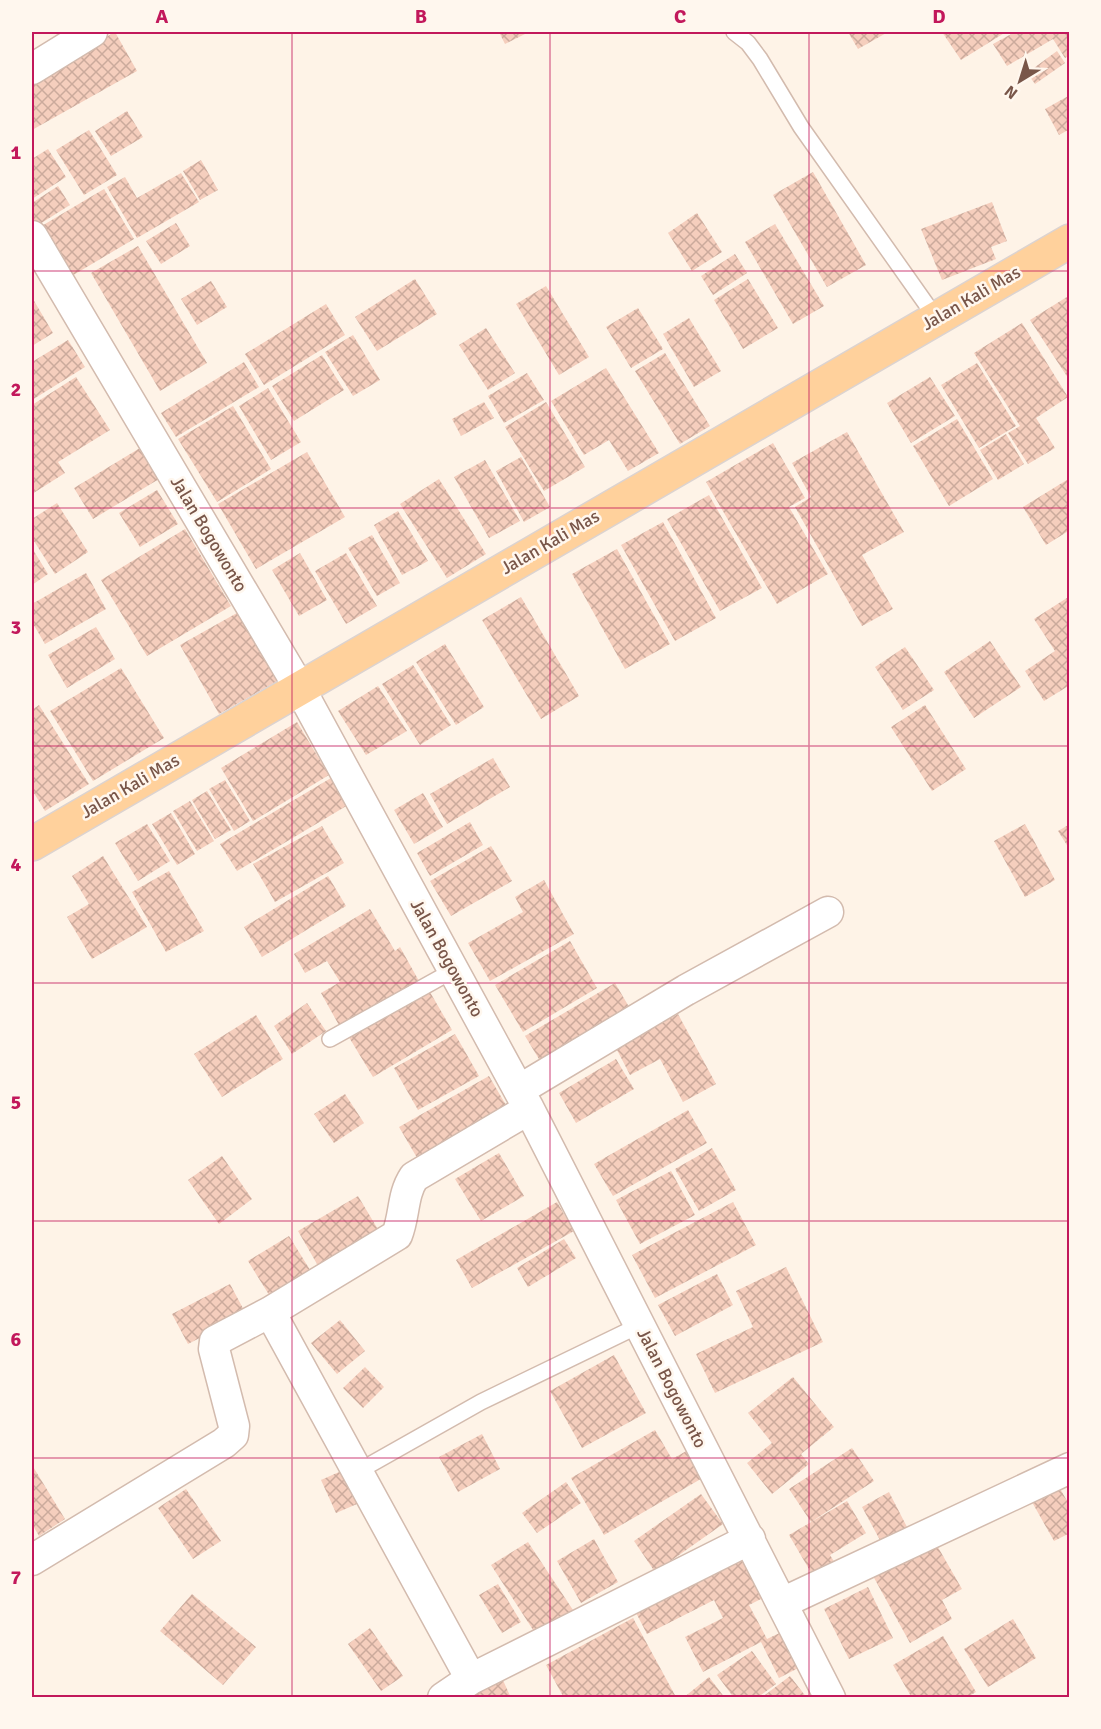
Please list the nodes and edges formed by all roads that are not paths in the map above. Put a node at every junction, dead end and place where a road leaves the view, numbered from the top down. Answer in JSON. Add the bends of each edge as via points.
{"nodes":[{"id":1,"x":92,"y":32,"type":"edge"},
{"id":2,"x":734,"y":32,"type":"edge"},
{"id":3,"x":32,"y":69,"type":"edge"},
{"id":4,"x":32,"y":236,"type":"edge"},
{"id":5,"x":1070,"y":241,"type":"edge"},
{"id":6,"x":936,"y":318,"type":"junction"},
{"id":7,"x":299,"y":687,"type":"junction"},
{"id":8,"x":32,"y":844,"type":"edge"},
{"id":9,"x":828,"y":912,"type":"dead end"},
{"id":10,"x":454,"y":970,"type":"junction"},
{"id":11,"x":330,"y":1038,"type":"dead end"},
{"id":12,"x":524,"y":1100,"type":"junction"},
{"id":13,"x":270,"y":1312,"type":"junction"},
{"id":14,"x":640,"y":1325,"type":"junction"},
{"id":15,"x":1070,"y":1468,"type":"edge"},
{"id":16,"x":357,"y":1472,"type":"junction"},
{"id":17,"x":750,"y":1539,"type":"junction"},
{"id":18,"x":32,"y":1560,"type":"edge"},
{"id":19,"x":782,"y":1603,"type":"junction"},
{"id":20,"x":471,"y":1679,"type":"junction"},
{"id":21,"x":443,"y":1698,"type":"edge"},
{"id":22,"x":830,"y":1698,"type":"edge"}],
"edges":[{"from":1,"to":3,"type":"street"},
{"from":2,"to":6,"type":"lane","via":[[760,59],[801,127]]},
{"from":4,"to":7,"type":"street","name":"Jalan Bogowonto"},
{"from":5,"to":6,"type":"main road","name":"Jalan Kali Mas"},
{"from":6,"to":7,"type":"main road","name":"Jalan Kali Mas"},
{"from":7,"to":8,"type":"main road","name":"Jalan Kali Mas"},
{"from":7,"to":10,"type":"street","name":"Jalan Bogowonto"},
{"from":9,"to":12,"type":"street","via":[[686,990]]},
{"from":10,"to":11,"type":"lane"},
{"from":10,"to":12,"type":"street","name":"Jalan Bogowonto"},
{"from":12,"to":13,"type":"street","via":[[414,1177],[405,1191],[397,1234]]},
{"from":12,"to":14,"type":"street","name":"Jalan Bogowonto"},
{"from":13,"to":16,"type":"street"},
{"from":13,"to":18,"type":"street","via":[[215,1341],[233,1435]]},
{"from":14,"to":16,"type":"lane","via":[[481,1402]]},
{"from":14,"to":17,"type":"street","name":"Jalan Bogowonto"},
{"from":15,"to":19,"type":"street"},
{"from":16,"to":20,"type":"street"},
{"from":17,"to":19,"type":"street","name":"Jalan Bogowonto"},
{"from":17,"to":20,"type":"street"},
{"from":19,"to":22,"type":"street","name":"Jalan Bogowonto"},
{"from":20,"to":21,"type":"street"}]}
